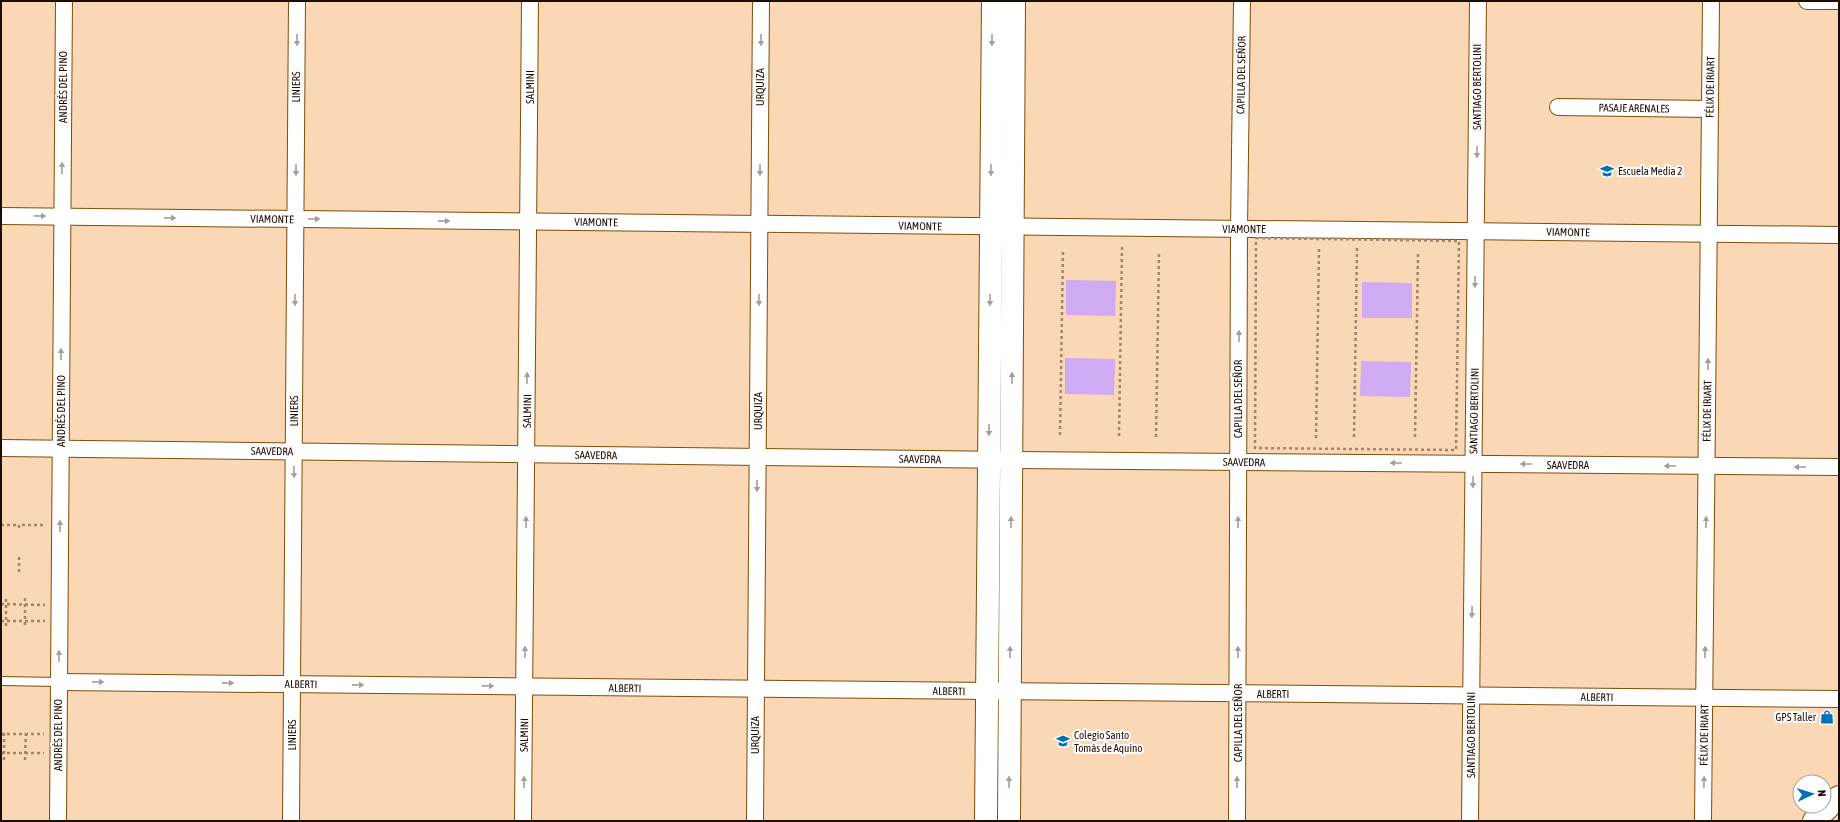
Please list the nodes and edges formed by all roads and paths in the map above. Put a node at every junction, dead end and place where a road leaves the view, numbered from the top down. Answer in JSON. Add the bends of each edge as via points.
{"nodes":[{"id":1,"x":64,"y":1,"type":"edge"},
{"id":2,"x":297,"y":1,"type":"edge"},
{"id":3,"x":530,"y":1,"type":"edge"},
{"id":4,"x":761,"y":1,"type":"edge"},
{"id":5,"x":993,"y":1,"type":"edge"},
{"id":6,"x":1014,"y":1,"type":"edge"},
{"id":7,"x":1242,"y":1,"type":"edge"},
{"id":8,"x":1478,"y":1,"type":"edge"},
{"id":9,"x":1711,"y":1,"type":"edge"},
{"id":10,"x":1807,"y":1,"type":"edge"},
{"id":11,"x":1839,"y":1,"type":"edge"},
{"id":12,"x":1558,"y":107,"type":"dead end"},
{"id":13,"x":1710,"y":109,"type":"junction"},
{"id":14,"x":1,"y":216,"type":"edge"},
{"id":15,"x":62,"y":216,"type":"junction"},
{"id":16,"x":296,"y":219,"type":"junction"},
{"id":17,"x":528,"y":222,"type":"junction"},
{"id":18,"x":759,"y":224,"type":"junction"},
{"id":19,"x":991,"y":227,"type":"junction"},
{"id":20,"x":1013,"y":227,"type":"junction"},
{"id":21,"x":1239,"y":229,"type":"junction"},
{"id":22,"x":1476,"y":231,"type":"junction"},
{"id":23,"x":1709,"y":234,"type":"junction"},
{"id":24,"x":1839,"y":235,"type":"edge"},
{"id":25,"x":1459,"y":241,"type":"joint"},
{"id":26,"x":1122,"y":247,"type":"dead end"},
{"id":27,"x":1357,"y":248,"type":"dead end"},
{"id":28,"x":1319,"y":249,"type":"dead end"},
{"id":29,"x":1063,"y":250,"type":"dead end"},
{"id":30,"x":1159,"y":254,"type":"dead end"},
{"id":31,"x":1418,"y":254,"type":"dead end"},
{"id":32,"x":1060,"y":434,"type":"dead end"},
{"id":33,"x":1119,"y":436,"type":"dead end"},
{"id":34,"x":1156,"y":437,"type":"dead end"},
{"id":35,"x":1354,"y":437,"type":"dead end"},
{"id":36,"x":1415,"y":437,"type":"dead end"},
{"id":37,"x":1316,"y":438,"type":"dead end"},
{"id":38,"x":1,"y":448,"type":"edge"},
{"id":39,"x":60,"y":449,"type":"junction"},
{"id":40,"x":294,"y":452,"type":"junction"},
{"id":41,"x":526,"y":454,"type":"junction"},
{"id":42,"x":758,"y":457,"type":"junction"},
{"id":43,"x":989,"y":460,"type":"junction"},
{"id":44,"x":1011,"y":460,"type":"junction"},
{"id":45,"x":1238,"y":462,"type":"junction"},
{"id":46,"x":1474,"y":464,"type":"junction"},
{"id":47,"x":1707,"y":466,"type":"junction"},
{"id":48,"x":1839,"y":467,"type":"edge"},
{"id":49,"x":1,"y":525,"type":"edge"},
{"id":50,"x":60,"y":525,"type":"junction"},
{"id":51,"x":19,"y":554,"type":"dead end"},
{"id":52,"x":19,"y":572,"type":"dead end"},
{"id":53,"x":6,"y":598,"type":"dead end"},
{"id":54,"x":25,"y":598,"type":"dead end"},
{"id":55,"x":1,"y":604,"type":"edge"},
{"id":56,"x":6,"y":604,"type":"junction"},
{"id":57,"x":25,"y":604,"type":"junction"},
{"id":58,"x":59,"y":605,"type":"junction"},
{"id":59,"x":1,"y":621,"type":"edge"},
{"id":60,"x":6,"y":621,"type":"junction"},
{"id":61,"x":25,"y":621,"type":"junction"},
{"id":62,"x":59,"y":622,"type":"junction"},
{"id":63,"x":6,"y":626,"type":"dead end"},
{"id":64,"x":25,"y":626,"type":"dead end"},
{"id":65,"x":1,"y":681,"type":"edge"},
{"id":66,"x":59,"y":682,"type":"junction"},
{"id":67,"x":292,"y":684,"type":"junction"},
{"id":68,"x":524,"y":687,"type":"junction"},
{"id":69,"x":756,"y":689,"type":"junction"},
{"id":70,"x":987,"y":692,"type":"junction"},
{"id":71,"x":1010,"y":692,"type":"junction"},
{"id":72,"x":1238,"y":694,"type":"junction"},
{"id":73,"x":1471,"y":696,"type":"junction"},
{"id":74,"x":1705,"y":698,"type":"junction"},
{"id":75,"x":1839,"y":699,"type":"edge"},
{"id":76,"x":4,"y":730,"type":"dead end"},
{"id":77,"x":26,"y":730,"type":"dead end"},
{"id":78,"x":3,"y":734,"type":"edge"},
{"id":79,"x":26,"y":734,"type":"junction"},
{"id":80,"x":58,"y":734,"type":"junction"},
{"id":81,"x":2,"y":753,"type":"edge"},
{"id":82,"x":25,"y":753,"type":"junction"},
{"id":83,"x":58,"y":753,"type":"junction"},
{"id":84,"x":4,"y":760,"type":"dead end"},
{"id":85,"x":25,"y":760,"type":"dead end"},
{"id":86,"x":1839,"y":797,"type":"edge"},
{"id":87,"x":58,"y":821,"type":"edge"},
{"id":88,"x":291,"y":821,"type":"edge"},
{"id":89,"x":523,"y":821,"type":"edge"},
{"id":90,"x":755,"y":821,"type":"edge"},
{"id":91,"x":986,"y":821,"type":"edge"},
{"id":92,"x":1009,"y":821,"type":"edge"},
{"id":93,"x":1237,"y":821,"type":"edge"},
{"id":94,"x":1470,"y":821,"type":"edge"},
{"id":95,"x":1704,"y":821,"type":"edge"},
{"id":96,"x":1814,"y":821,"type":"edge"}],
"edges":[{"from":15,"to":1,"type":"street","name":"ANDRÉS DEL PINO","one_way":true},
{"from":2,"to":16,"type":"street","name":"LINIERS","one_way":true},
{"from":3,"to":17,"type":"street","name":"SALMINI"},
{"from":4,"to":18,"type":"street","name":"URQUIZA","one_way":true},
{"from":5,"to":19,"type":"main road","one_way":true},
{"from":6,"to":20,"type":"main road"},
{"from":7,"to":21,"type":"street","name":"CAPILLA DEL SEÑOR"},
{"from":8,"to":22,"type":"street","name":"SANTIAGO BERTOLINI","one_way":true},
{"from":9,"to":13,"type":"street","name":"FÉLIX DE IRIART"},
{"from":10,"to":11,"type":"street"},
{"from":12,"to":13,"type":"street","name":"PASAJE ARENALES"},
{"from":13,"to":23,"type":"street","name":"FÉLIX DE IRIART"},
{"from":14,"to":15,"type":"street","name":"VIAMONTE","one_way":true},
{"from":15,"to":16,"type":"street","name":"VIAMONTE","one_way":true},
{"from":39,"to":15,"type":"street","name":"ANDRÉS DEL PINO","one_way":true},
{"from":16,"to":17,"type":"street","name":"VIAMONTE","one_way":true},
{"from":16,"to":40,"type":"street","name":"LINIERS","one_way":true},
{"from":17,"to":18,"type":"street","name":"VIAMONTE"},
{"from":41,"to":17,"type":"street","name":"SALMINI","one_way":true},
{"from":18,"to":19,"type":"street","name":"VIAMONTE"},
{"from":18,"to":42,"type":"street","name":"URQUIZA","one_way":true},
{"from":19,"to":20,"type":"street","name":"VIAMONTE"},
{"from":19,"to":43,"type":"main road","one_way":true},
{"from":20,"to":21,"type":"street","name":"VIAMONTE"},
{"from":44,"to":20,"type":"main road","one_way":true},
{"from":21,"to":22,"type":"street","name":"VIAMONTE"},
{"from":45,"to":21,"type":"street","name":"CAPILLA DEL SEÑOR","one_way":true},
{"from":22,"to":23,"type":"street","name":"VIAMONTE"},
{"from":22,"to":46,"type":"street","name":"SANTIAGO BERTOLINI","one_way":true},
{"from":23,"to":24,"type":"street","name":"VIAMONTE"},
{"from":47,"to":23,"type":"street","name":"FÉLIX DE IRIART","one_way":true},
{"from":25,"to":25,"type":"path","via":[[1456,450],[1255,448],[1256,238]]},
{"from":26,"to":33,"type":"path"},
{"from":27,"to":35,"type":"path"},
{"from":28,"to":37,"type":"path"},
{"from":29,"to":32,"type":"path"},
{"from":30,"to":34,"type":"path"},
{"from":31,"to":36,"type":"path"},
{"from":38,"to":39,"type":"street","name":"SAAVEDRA"},
{"from":39,"to":40,"type":"street","name":"SAAVEDRA"},
{"from":39,"to":50,"type":"street","name":"ANDRÉS DEL PINO"},
{"from":40,"to":41,"type":"street","name":"SAAVEDRA"},
{"from":40,"to":67,"type":"street","name":"LINIERS","one_way":true},
{"from":41,"to":42,"type":"street","name":"SAAVEDRA"},
{"from":68,"to":41,"type":"street","name":"SALMINI","one_way":true},
{"from":42,"to":43,"type":"street","name":"SAAVEDRA"},
{"from":42,"to":69,"type":"street","name":"URQUIZA","one_way":true},
{"from":43,"to":44,"type":"street","name":"SAAVEDRA"},
{"from":43,"to":70,"type":"main road"},
{"from":44,"to":45,"type":"street","name":"SAAVEDRA"},
{"from":71,"to":44,"type":"main road","one_way":true},
{"from":46,"to":45,"type":"street","name":"SAAVEDRA","one_way":true},
{"from":72,"to":45,"type":"street","name":"CAPILLA DEL SEÑOR","one_way":true},
{"from":47,"to":46,"type":"street","name":"SAAVEDRA","one_way":true},
{"from":46,"to":73,"type":"street","name":"SANTIAGO BERTOLINI","one_way":true},
{"from":48,"to":47,"type":"street","name":"SAAVEDRA","one_way":true},
{"from":74,"to":47,"type":"street","name":"FÉLIX DE IRIART","one_way":true},
{"from":49,"to":50,"type":"path"},
{"from":58,"to":50,"type":"street","name":"ANDRÉS DEL PINO","one_way":true},
{"from":51,"to":52,"type":"path"},
{"from":53,"to":56,"type":"path"},
{"from":54,"to":57,"type":"path"},
{"from":55,"to":56,"type":"path"},
{"from":56,"to":57,"type":"path"},
{"from":56,"to":60,"type":"path"},
{"from":57,"to":58,"type":"path"},
{"from":57,"to":61,"type":"path"},
{"from":58,"to":62,"type":"street","name":"ANDRÉS DEL PINO"},
{"from":59,"to":60,"type":"path"},
{"from":60,"to":61,"type":"path"},
{"from":60,"to":63,"type":"path"},
{"from":61,"to":62,"type":"path"},
{"from":61,"to":64,"type":"path"},
{"from":66,"to":62,"type":"street","name":"ANDRÉS DEL PINO","one_way":true},
{"from":65,"to":66,"type":"lane"},
{"from":66,"to":67,"type":"street","name":"ALBERTI","one_way":true},
{"from":66,"to":80,"type":"street","name":"ANDRÉS DEL PINO"},
{"from":67,"to":68,"type":"street","name":"ALBERTI","one_way":true},
{"from":67,"to":88,"type":"street","name":"LINIERS"},
{"from":68,"to":69,"type":"street","name":"ALBERTI"},
{"from":89,"to":68,"type":"street","name":"SALMINI","one_way":true},
{"from":69,"to":70,"type":"street","name":"ALBERTI"},
{"from":69,"to":90,"type":"street","name":"URQUIZA"},
{"from":70,"to":71,"type":"street","name":"ALBERTI"},
{"from":70,"to":91,"type":"main road"},
{"from":71,"to":72,"type":"street","name":"ALBERTI"},
{"from":92,"to":71,"type":"main road","one_way":true},
{"from":72,"to":73,"type":"street","name":"ALBERTI"},
{"from":93,"to":72,"type":"street","name":"CAPILLA DEL SEÑOR","one_way":true},
{"from":73,"to":74,"type":"street","name":"ALBERTI"},
{"from":73,"to":94,"type":"street","name":"SANTIAGO BERTOLINI"},
{"from":74,"to":75,"type":"street","name":"ALBERTI"},
{"from":95,"to":74,"type":"street","name":"FÉLIX DE IRIART","one_way":true},
{"from":76,"to":78,"type":"path"},
{"from":77,"to":79,"type":"path"},
{"from":78,"to":79,"type":"path"},
{"from":78,"to":81,"type":"path"},
{"from":79,"to":80,"type":"path"},
{"from":79,"to":82,"type":"path"},
{"from":80,"to":83,"type":"street","name":"ANDRÉS DEL PINO"},
{"from":81,"to":82,"type":"path"},
{"from":81,"to":84,"type":"path"},
{"from":82,"to":83,"type":"path"},
{"from":82,"to":85,"type":"path"},
{"from":83,"to":87,"type":"street","name":"ANDRÉS DEL PINO"},
{"from":86,"to":96,"type":"main road"}]}
